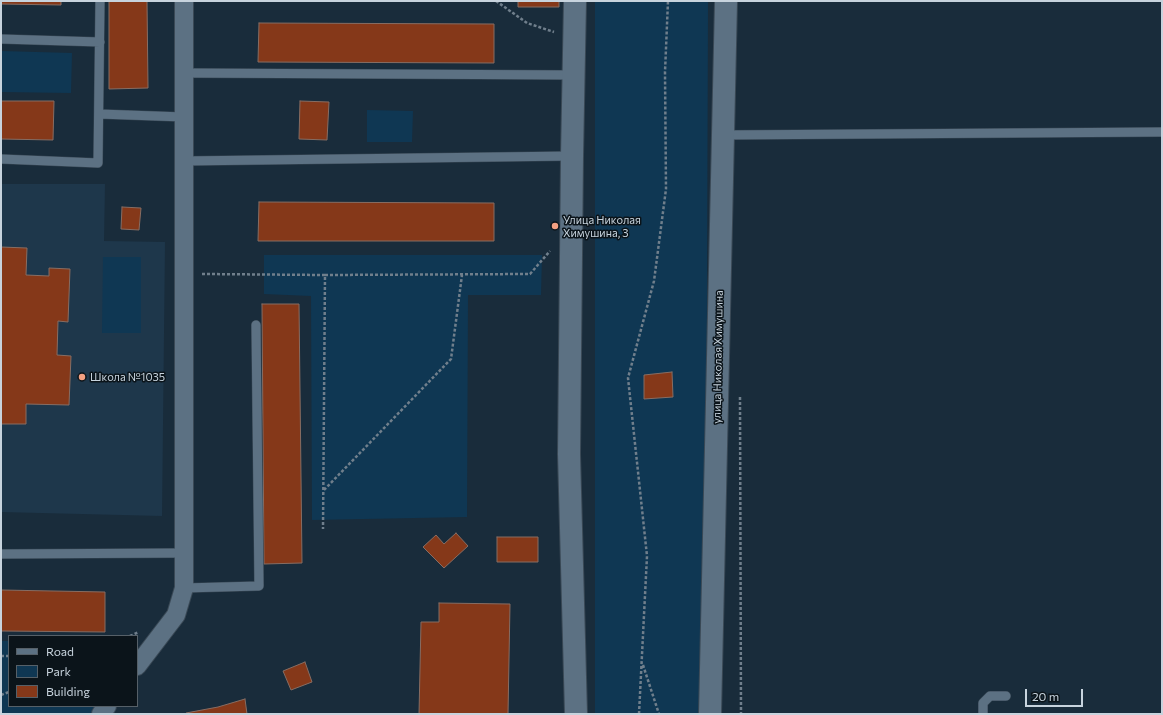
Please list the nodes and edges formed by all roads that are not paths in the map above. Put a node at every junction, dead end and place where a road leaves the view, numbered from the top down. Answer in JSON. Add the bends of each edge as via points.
{"nodes":[{"id":1,"x":100,"y":1,"type":"edge"},
{"id":2,"x":184,"y":1,"type":"edge"},
{"id":3,"x":575,"y":1,"type":"edge"},
{"id":4,"x":726,"y":1,"type":"edge"},
{"id":5,"x":1,"y":38,"type":"edge"},
{"id":6,"x":100,"y":42,"type":"junction"},
{"id":7,"x":184,"y":73,"type":"junction"},
{"id":8,"x":574,"y":75,"type":"junction"},
{"id":9,"x":98,"y":114,"type":"junction"},
{"id":10,"x":184,"y":116,"type":"junction"},
{"id":11,"x":1162,"y":132,"type":"edge"},
{"id":12,"x":723,"y":134,"type":"junction"},
{"id":13,"x":572,"y":156,"type":"junction"},
{"id":14,"x":1,"y":159,"type":"edge"},
{"id":15,"x":184,"y":162,"type":"junction"},
{"id":16,"x":256,"y":325,"type":"dead end"},
{"id":17,"x":184,"y":553,"type":"junction"},
{"id":18,"x":1,"y":554,"type":"edge"},
{"id":19,"x":184,"y":588,"type":"junction"},
{"id":20,"x":138,"y":665,"type":"edge"},
{"id":21,"x":1006,"y":696,"type":"dead end"},
{"id":22,"x":576,"y":714,"type":"edge"},
{"id":23,"x":710,"y":714,"type":"edge"},
{"id":24,"x":983,"y":714,"type":"edge"}],
"edges":[{"from":1,"to":6,"type":"lane"},
{"from":2,"to":7,"type":"street"},
{"from":3,"to":8,"type":"main road"},
{"from":4,"to":12,"type":"main road","name":"улица Николая Химушина"},
{"from":5,"to":6,"type":"lane"},
{"from":6,"to":9,"type":"lane"},
{"from":7,"to":8,"type":"lane"},
{"from":7,"to":10,"type":"street"},
{"from":8,"to":13,"type":"main road"},
{"from":9,"to":10,"type":"lane"},
{"from":9,"to":14,"type":"lane","via":[[98,162]]},
{"from":10,"to":15,"type":"street"},
{"from":11,"to":12,"type":"lane"},
{"from":12,"to":23,"type":"main road","name":"улица Николая Химушина"},
{"from":13,"to":15,"type":"lane"},
{"from":13,"to":22,"type":"main road","via":[[569,454]]},
{"from":15,"to":17,"type":"street"},
{"from":16,"to":19,"type":"lane","via":[[259,586]]},
{"from":17,"to":18,"type":"lane"},
{"from":17,"to":19,"type":"street"},
{"from":19,"to":20,"type":"street","via":[[176,615]]},
{"from":21,"to":24,"type":"lane","via":[[990,696],[983,702]]}]}
